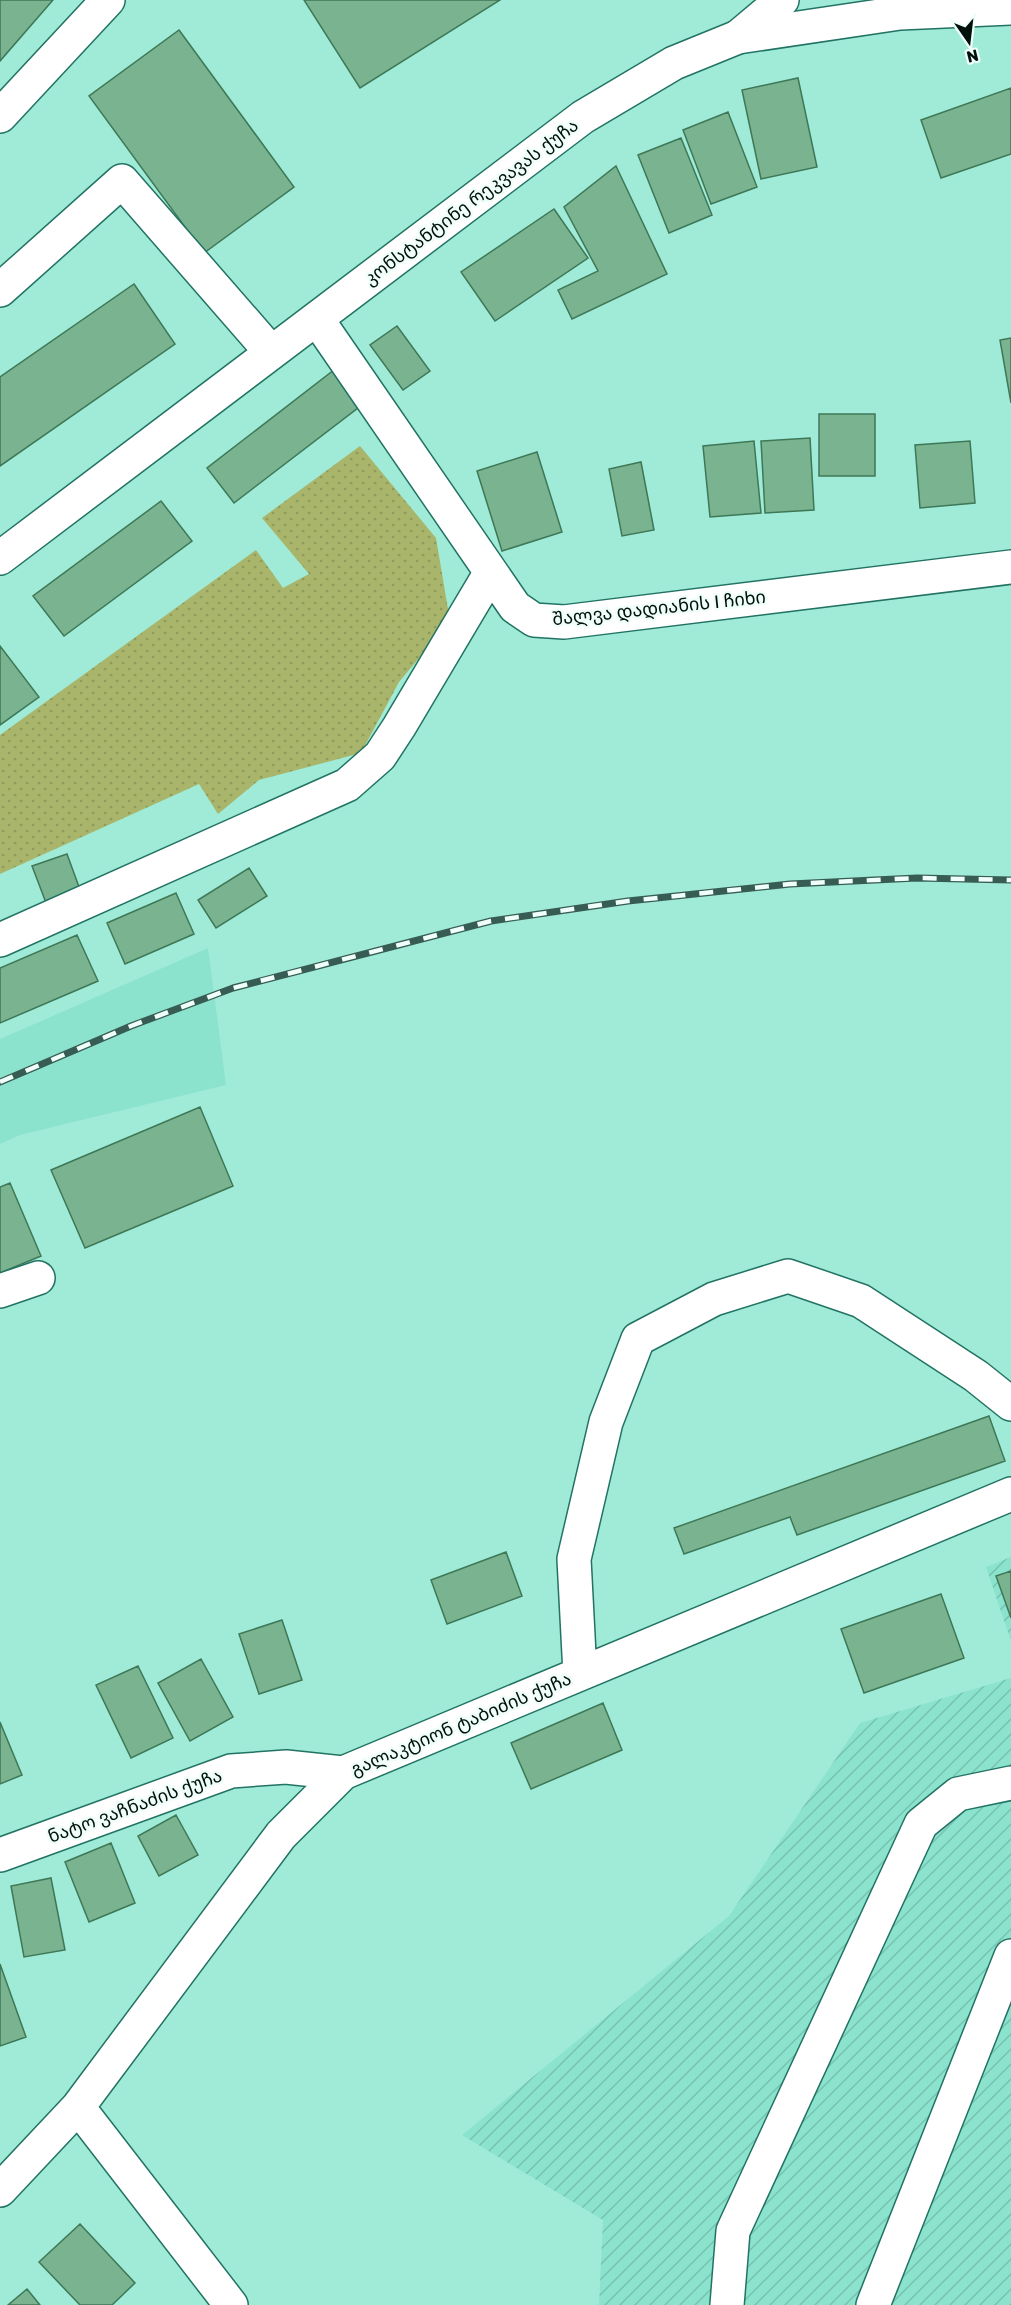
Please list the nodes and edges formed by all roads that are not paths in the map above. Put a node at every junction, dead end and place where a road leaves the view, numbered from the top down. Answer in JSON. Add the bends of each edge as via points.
{"nodes":[{"id":1,"x":108,"y":0,"type":"edge"},
{"id":2,"x":782,"y":0,"type":"edge"},
{"id":3,"x":900,"y":6,"type":"edge"},
{"id":4,"x":1011,"y":8,"type":"edge"},
{"id":5,"x":738,"y":37,"type":"junction"},
{"id":6,"x":0,"y":116,"type":"edge"},
{"id":7,"x":0,"y":290,"type":"edge"},
{"id":8,"x":317,"y":319,"type":"junction"},
{"id":9,"x":271,"y":352,"type":"junction"},
{"id":10,"x":0,"y":558,"type":"edge"},
{"id":11,"x":1011,"y":567,"type":"edge"},
{"id":12,"x":491,"y":572,"type":"junction"},
{"id":13,"x":0,"y":940,"type":"edge"},
{"id":14,"x":38,"y":1278,"type":"dead end"},
{"id":15,"x":0,"y":1291,"type":"edge"},
{"id":16,"x":1011,"y":1404,"type":"edge"},
{"id":17,"x":1011,"y":1494,"type":"edge"},
{"id":18,"x":580,"y":1674,"type":"junction"},
{"id":19,"x":344,"y":1773,"type":"junction"},
{"id":20,"x":1011,"y":1783,"type":"edge"},
{"id":21,"x":0,"y":1856,"type":"edge"},
{"id":22,"x":1011,"y":1956,"type":"edge"},
{"id":23,"x":78,"y":2107,"type":"junction"},
{"id":24,"x":0,"y":2190,"type":"edge"},
{"id":25,"x":231,"y":2305,"type":"edge"},
{"id":26,"x":728,"y":2305,"type":"edge"},
{"id":27,"x":873,"y":2305,"type":"edge"}],
"edges":[{"from":1,"to":6,"type":"street"},
{"from":2,"to":5,"type":"street"},
{"from":3,"to":4,"type":"street","name":"კონსტანტინე რეკვავას ქუჩა"},
{"from":3,"to":5,"type":"street","name":"კონსტანტინე რეკვავას ქუჩა"},
{"from":5,"to":8,"type":"street","name":"კონსტანტინე რეკვავას ქუჩა","via":[[674,63],[583,117]]},
{"from":7,"to":9,"type":"street","via":[[122,181]]},
{"from":8,"to":9,"type":"street","name":"კონსტანტინე რეკვავას ქუჩა"},
{"from":8,"to":12,"type":"street","name":"შალვა დადიანის I ჩიხი"},
{"from":9,"to":10,"type":"street","name":"კონსტანტინე რეკვავას ქუჩა"},
{"from":11,"to":12,"type":"street","name":"შალვა დადიანის I ჩიხი","via":[[564,622],[534,620],[515,607]]},
{"from":12,"to":13,"type":"street","via":[[380,756],[347,785]]},
{"from":14,"to":15,"type":"street"},
{"from":16,"to":18,"type":"street","via":[[976,1376],[861,1301],[788,1276],[714,1299],[638,1339],[606,1422],[574,1559]]},
{"from":17,"to":18,"type":"street","name":"გალაკტიონ ტაბიძის ქუჩა"},
{"from":18,"to":19,"type":"street","name":"გალაკტიონ ტაბიძის ქუჩა"},
{"from":19,"to":21,"type":"street","name":"ნატო ვაჩნაძის ქუჩა","via":[[286,1767],[231,1771]]},
{"from":19,"to":23,"type":"street","name":"გალაკტიონ ტაბიძის ქუჩა","via":[[281,1835]]},
{"from":20,"to":26,"type":"street","via":[[958,1794],[921,1824],[733,2231]]},
{"from":22,"to":27,"type":"street"},
{"from":23,"to":24,"type":"street","name":"გალაკტიონ ტაბიძის ქუჩა"},
{"from":23,"to":25,"type":"street"}]}
